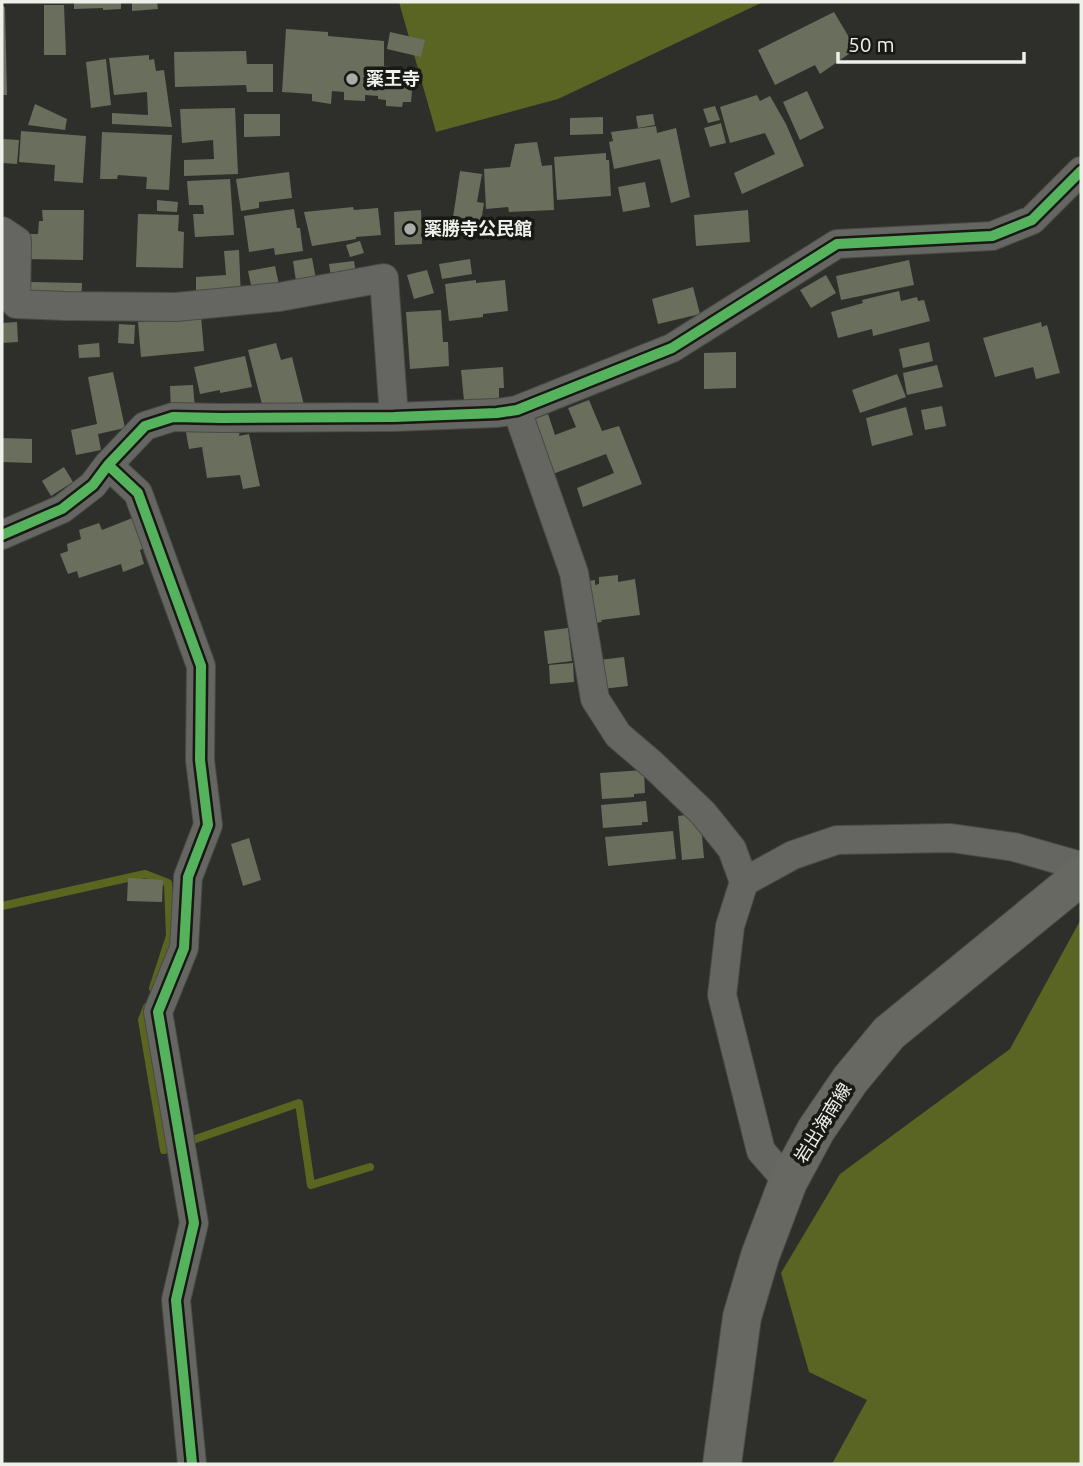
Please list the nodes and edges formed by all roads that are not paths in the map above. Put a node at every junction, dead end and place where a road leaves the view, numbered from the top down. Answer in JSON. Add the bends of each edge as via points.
{"nodes":[{"id":1,"x":1081,"y":171,"type":"edge"},
{"id":2,"x":2,"y":231,"type":"edge"},
{"id":3,"x":517,"y":410,"type":"junction"},
{"id":4,"x":394,"y":417,"type":"junction"},
{"id":5,"x":108,"y":466,"type":"junction"},
{"id":6,"x":2,"y":535,"type":"edge"},
{"id":7,"x":1081,"y":866,"type":"edge"},
{"id":8,"x":1081,"y":876,"type":"edge"},
{"id":9,"x":744,"y":882,"type":"junction"},
{"id":10,"x":788,"y":1182,"type":"junction"},
{"id":11,"x":192,"y":1464,"type":"edge"},
{"id":12,"x":722,"y":1464,"type":"edge"}],
"edges":[{"from":1,"to":3,"type":"street","via":[[1032,220],[992,236],[837,244],[672,348]]},
{"from":2,"to":4,"type":"street","via":[[17,241],[16,304],[176,307],[279,297],[384,278]]},
{"from":3,"to":4,"type":"street"},
{"from":3,"to":9,"type":"street","via":[[574,573],[595,699],[618,735],[703,813],[732,849]]},
{"from":4,"to":5,"type":"street","via":[[173,417],[145,426]]},
{"from":5,"to":6,"type":"street","via":[[93,485],[62,509]]},
{"from":5,"to":11,"type":"street","via":[[138,493],[201,666],[200,760],[208,825],[188,877],[184,948],[158,1012],[194,1223],[176,1300]]},
{"from":7,"to":9,"type":"street","via":[[1014,847],[951,838],[837,840],[793,855]]},
{"from":8,"to":10,"type":"main road","name":"岩出海南線","via":[[889,1033],[816,1130]]},
{"from":9,"to":10,"type":"street","via":[[730,926],[722,995],[761,1152]]},
{"from":10,"to":12,"type":"main road","name":"岩出海南線","via":[[742,1317]]}]}
